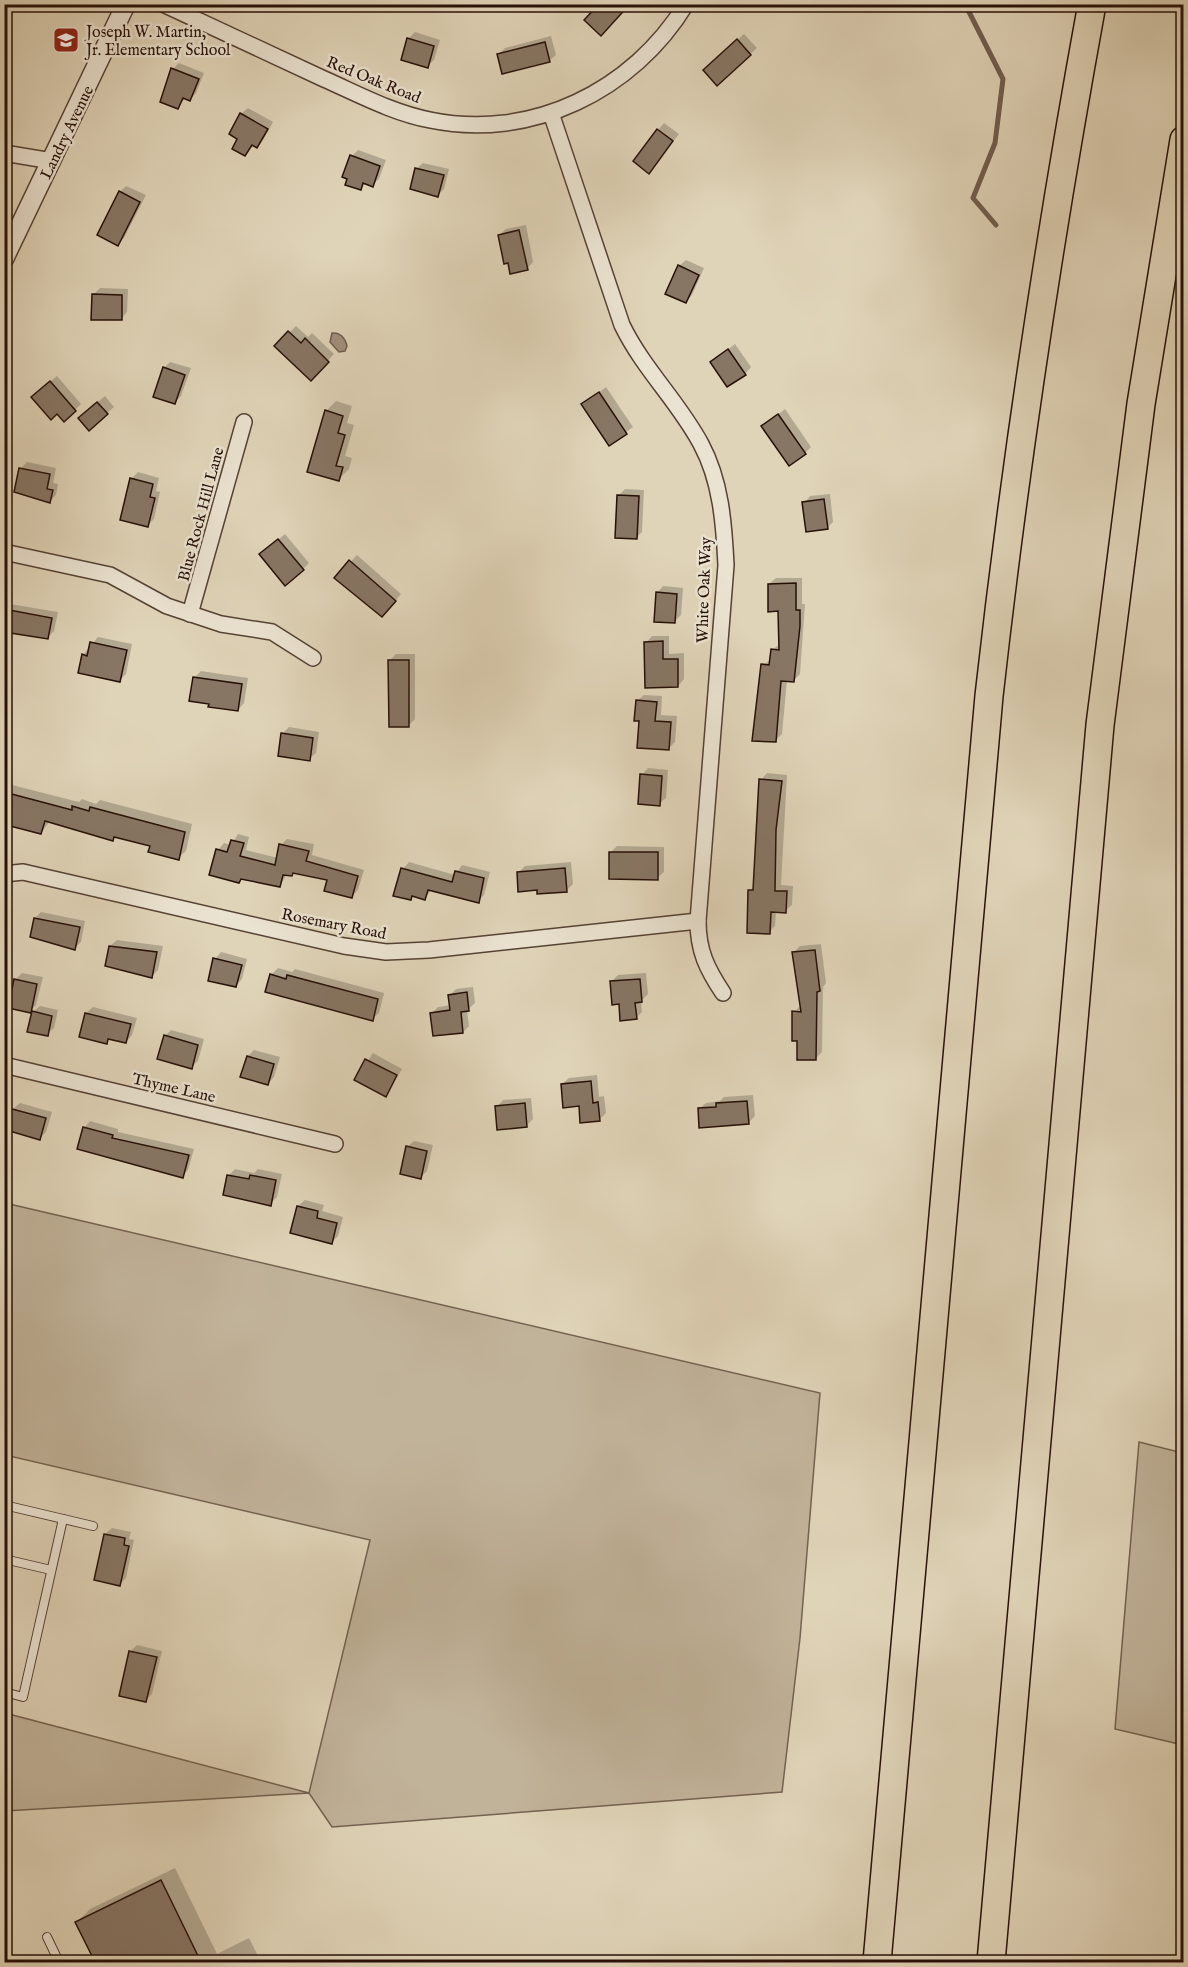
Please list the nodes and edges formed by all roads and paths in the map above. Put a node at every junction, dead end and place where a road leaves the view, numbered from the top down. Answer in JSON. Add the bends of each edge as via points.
{"nodes":[{"id":1,"x":126,"y":4,"type":"edge"},
{"id":2,"x":164,"y":4,"type":"edge"},
{"id":3,"x":686,"y":4,"type":"edge"},
{"id":4,"x":1092,"y":4,"type":"edge"},
{"id":5,"x":550,"y":113,"type":"junction"},
{"id":6,"x":1184,"y":140,"type":"edge"},
{"id":7,"x":4,"y":153,"type":"edge"},
{"id":8,"x":52,"y":161,"type":"junction"},
{"id":9,"x":4,"y":259,"type":"edge"},
{"id":10,"x":244,"y":422,"type":"dead end"},
{"id":11,"x":4,"y":552,"type":"edge"},
{"id":12,"x":190,"y":614,"type":"junction"},
{"id":13,"x":312,"y":658,"type":"dead end"},
{"id":14,"x":5,"y":874,"type":"edge"},
{"id":15,"x":698,"y":921,"type":"junction"},
{"id":16,"x":723,"y":993,"type":"dead end"},
{"id":17,"x":4,"y":1065,"type":"edge"},
{"id":18,"x":335,"y":1144,"type":"dead end"},
{"id":19,"x":4,"y":1505,"type":"edge"},
{"id":20,"x":63,"y":1519,"type":"junction"},
{"id":21,"x":93,"y":1526,"type":"dead end"},
{"id":22,"x":4,"y":1559,"type":"edge"},
{"id":23,"x":51,"y":1570,"type":"junction"},
{"id":24,"x":4,"y":1692,"type":"edge"},
{"id":25,"x":47,"y":1937,"type":"dead end"},
{"id":26,"x":59,"y":1962,"type":"edge"},
{"id":27,"x":877,"y":1962,"type":"edge"},
{"id":28,"x":991,"y":1962,"type":"edge"}],
"edges":[{"from":1,"to":8,"type":"street","name":"Landry Avenue"},
{"from":2,"to":5,"type":"street","name":"Red Oak Road","via":[[378,103],[428,120],[489,124]]},
{"from":3,"to":5,"type":"street","name":"Red Oak Road","via":[[670,30],[632,68],[588,98]]},
{"from":4,"to":27,"type":"highway","via":[[1039,311],[990,686]]},
{"from":5,"to":15,"type":"street","name":"White Oak Way","via":[[622,325],[634,351],[701,445],[715,478],[721,507],[726,565]]},
{"from":6,"to":28,"type":"highway","via":[[1141,404],[1100,725]]},
{"from":7,"to":8,"type":"street"},
{"from":8,"to":9,"type":"street","name":"Landry Avenue"},
{"from":10,"to":12,"type":"street","name":"Blue Rock Hill Lane"},
{"from":11,"to":12,"type":"street","via":[[110,575]]},
{"from":12,"to":13,"type":"street","via":[[221,624],[272,632]]},
{"from":14,"to":15,"type":"street","name":"Rosemary Road","via":[[19,871],[344,946],[386,952]]},
{"from":15,"to":16,"type":"street","name":"White Oak Way","via":[[702,958]]},
{"from":17,"to":18,"type":"street","name":"Thyme Lane"},
{"from":19,"to":20,"type":"lane"},
{"from":20,"to":21,"type":"lane"},
{"from":20,"to":23,"type":"lane"},
{"from":22,"to":23,"type":"lane"},
{"from":23,"to":24,"type":"lane","via":[[23,1697]]},
{"from":25,"to":26,"type":"lane"}]}
